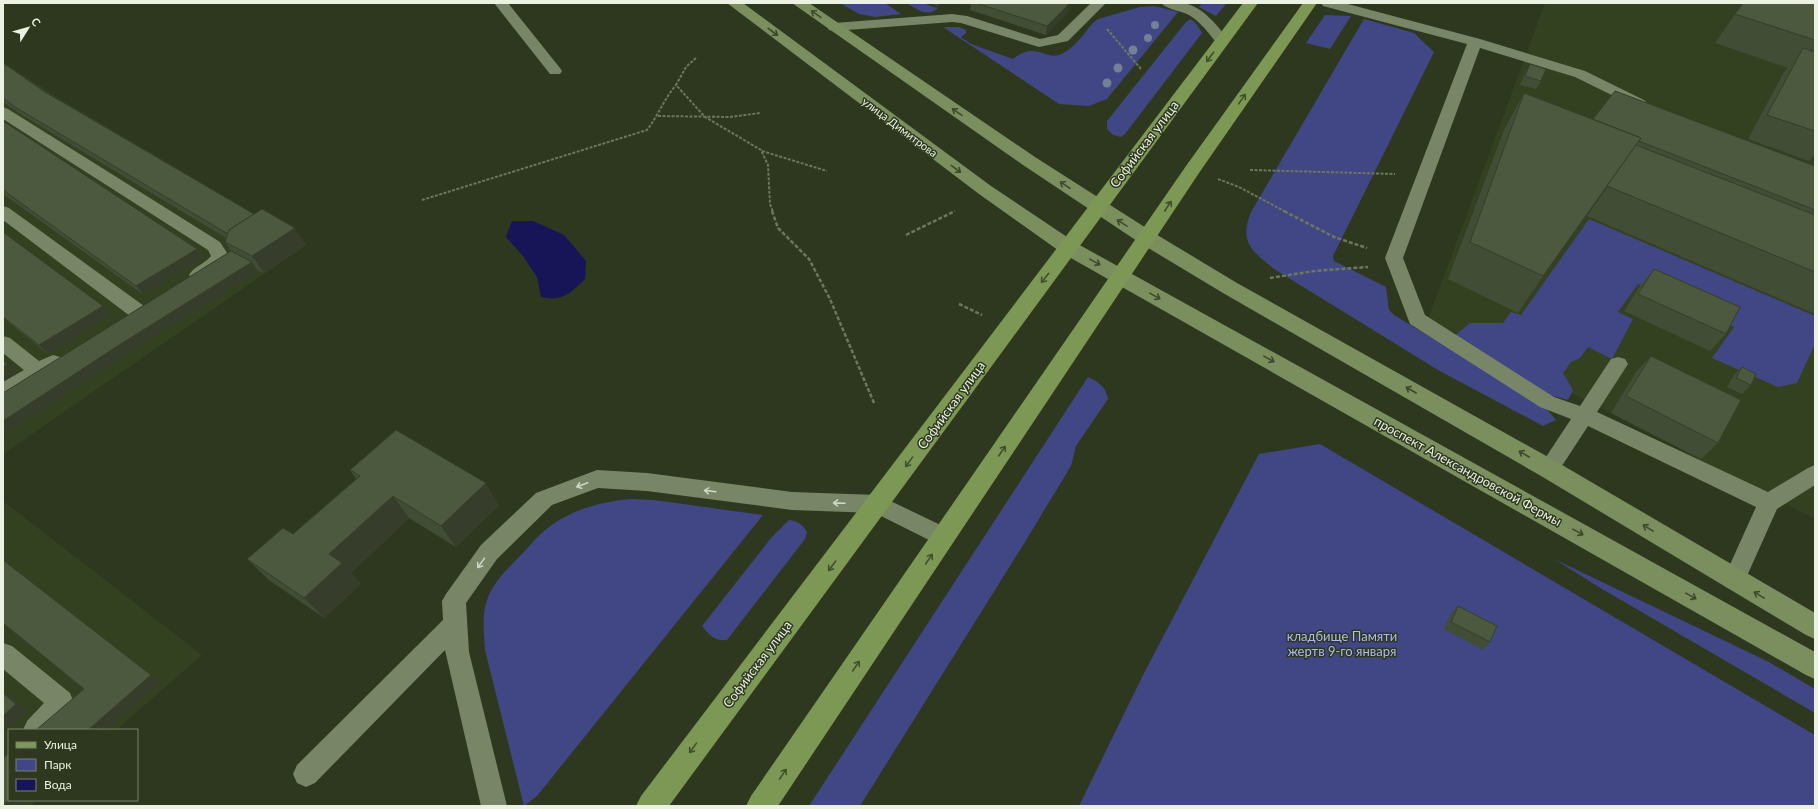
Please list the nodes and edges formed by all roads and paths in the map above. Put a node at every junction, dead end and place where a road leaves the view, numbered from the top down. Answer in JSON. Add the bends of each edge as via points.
{"nodes":[{"id":1,"x":501,"y":3,"type":"edge"},
{"id":2,"x":734,"y":3,"type":"edge"},
{"id":3,"x":799,"y":3,"type":"edge"},
{"id":4,"x":1115,"y":3,"type":"edge"},
{"id":5,"x":1168,"y":3,"type":"edge"},
{"id":6,"x":1251,"y":3,"type":"edge"},
{"id":7,"x":1310,"y":3,"type":"edge"},
{"id":8,"x":1328,"y":3,"type":"edge"},
{"id":9,"x":1094,"y":6,"type":"edge"},
{"id":10,"x":834,"y":27,"type":"junction"},
{"id":11,"x":1222,"y":41,"type":"junction"},
{"id":12,"x":1475,"y":42,"type":"junction"},
{"id":13,"x":696,"y":58,"type":"dead end"},
{"id":14,"x":1141,"y":69,"type":"dead end"},
{"id":15,"x":555,"y":70,"type":"dead end"},
{"id":16,"x":676,"y":85,"type":"junction"},
{"id":17,"x":1651,"y":109,"type":"edge"},
{"id":18,"x":3,"y":112,"type":"edge"},
{"id":19,"x":760,"y":113,"type":"dead end"},
{"id":20,"x":658,"y":116,"type":"junction"},
{"id":21,"x":704,"y":117,"type":"junction"},
{"id":22,"x":761,"y":150,"type":"junction"},
{"id":23,"x":1250,"y":170,"type":"dead end"},
{"id":24,"x":826,"y":171,"type":"dead end"},
{"id":25,"x":1426,"y":174,"type":"junction"},
{"id":26,"x":1218,"y":179,"type":"dead end"},
{"id":27,"x":422,"y":200,"type":"dead end"},
{"id":28,"x":1097,"y":207,"type":"junction"},
{"id":29,"x":954,"y":211,"type":"dead end"},
{"id":30,"x":3,"y":212,"type":"edge"},
{"id":31,"x":906,"y":235,"type":"dead end"},
{"id":32,"x":1147,"y":238,"type":"junction"},
{"id":33,"x":1069,"y":248,"type":"junction"},
{"id":34,"x":1396,"y":262,"type":"junction"},
{"id":35,"x":1121,"y":277,"type":"junction"},
{"id":36,"x":1269,"y":278,"type":"dead end"},
{"id":37,"x":182,"y":285,"type":"edge"},
{"id":38,"x":959,"y":304,"type":"dead end"},
{"id":39,"x":137,"y":312,"type":"edge"},
{"id":40,"x":982,"y":315,"type":"dead end"},
{"id":41,"x":3,"y":343,"type":"edge"},
{"id":42,"x":64,"y":355,"type":"edge"},
{"id":43,"x":1618,"y":364,"type":"dead end"},
{"id":44,"x":38,"y":371,"type":"junction"},
{"id":45,"x":3,"y":392,"type":"edge"},
{"id":46,"x":874,"y":403,"type":"dead end"},
{"id":47,"x":1583,"y":416,"type":"junction"},
{"id":48,"x":1549,"y":469,"type":"junction"},
{"id":49,"x":1815,"y":474,"type":"edge"},
{"id":50,"x":1769,"y":503,"type":"junction"},
{"id":51,"x":878,"y":504,"type":"junction"},
{"id":52,"x":943,"y":537,"type":"junction"},
{"id":53,"x":1734,"y":580,"type":"junction"},
{"id":54,"x":456,"y":624,"type":"junction"},
{"id":55,"x":1815,"y":627,"type":"edge"},
{"id":56,"x":3,"y":654,"type":"edge"},
{"id":57,"x":1815,"y":666,"type":"edge"},
{"id":58,"x":37,"y":729,"type":"edge"},
{"id":59,"x":306,"y":774,"type":"dead end"},
{"id":60,"x":494,"y":806,"type":"edge"},
{"id":61,"x":651,"y":806,"type":"edge"},
{"id":62,"x":761,"y":806,"type":"edge"}],
"edges":[{"from":1,"to":15,"type":"lane"},
{"from":2,"to":33,"type":"main road","name":"улица Димитрова","one_way":true,"via":[[985,190]]},
{"from":10,"to":3,"type":"main road","one_way":true},
{"from":4,"to":9,"type":"lane"},
{"from":5,"to":11,"type":"lane","via":[[1189,9],[1202,18],[1210,24]]},
{"from":6,"to":11,"type":"main road","name":"Софийская улица"},
{"from":32,"to":7,"type":"main road","one_way":true},
{"from":8,"to":12,"type":"lane"},
{"from":9,"to":10,"type":"lane","via":[[1063,38],[1039,43],[962,19],[954,11]]},
{"from":9,"to":14,"type":"path","via":[[1113,35]]},
{"from":28,"to":10,"type":"main road","one_way":true},
{"from":11,"to":28,"type":"main road","name":"Софийская улица","one_way":true},
{"from":12,"to":17,"type":"lane","via":[[1580,74]]},
{"from":12,"to":25,"type":"lane"},
{"from":13,"to":16,"type":"path","via":[[686,67]]},
{"from":16,"to":20,"type":"path","via":[[668,94]]},
{"from":16,"to":21,"type":"path"},
{"from":18,"to":37,"type":"lane","via":[[214,246],[220,256],[214,266]]},
{"from":19,"to":21,"type":"path"},
{"from":20,"to":21,"type":"path"},
{"from":20,"to":27,"type":"path","via":[[647,130]]},
{"from":21,"to":22,"type":"path"},
{"from":22,"to":24,"type":"path"},
{"from":22,"to":46,"type":"path","via":[[768,165],[770,204],[778,228],[808,260],[816,273],[830,299]]},
{"from":23,"to":25,"type":"path"},
{"from":25,"to":34,"type":"lane"},
{"from":26,"to":34,"type":"path","via":[[1334,237]]},
{"from":32,"to":28,"type":"main road","one_way":true},
{"from":28,"to":33,"type":"main road","name":"Софийская улица"},
{"from":29,"to":31,"type":"path"},
{"from":30,"to":39,"type":"lane"},
{"from":32,"to":35,"type":"main road"},
{"from":48,"to":32,"type":"main road","one_way":true},
{"from":33,"to":35,"type":"main road","name":"улица Димитрова","one_way":true},
{"from":33,"to":51,"type":"main road","name":"Софийская улица","one_way":true},
{"from":34,"to":36,"type":"path"},
{"from":34,"to":47,"type":"lane","via":[[1418,319],[1547,402]]},
{"from":52,"to":35,"type":"main road","one_way":true},
{"from":35,"to":57,"type":"main road","name":"проспект Александровской Фермы","one_way":true},
{"from":38,"to":40,"type":"path"},
{"from":41,"to":44,"type":"lane"},
{"from":42,"to":44,"type":"lane"},
{"from":43,"to":47,"type":"lane"},
{"from":44,"to":45,"type":"lane"},
{"from":47,"to":48,"type":"lane"},
{"from":47,"to":50,"type":"lane","via":[[1604,423]]},
{"from":53,"to":48,"type":"main road","one_way":true},
{"from":49,"to":50,"type":"lane"},
{"from":50,"to":53,"type":"lane"},
{"from":51,"to":52,"type":"lane"},
{"from":51,"to":54,"type":"lane","one_way":true,"via":[[792,501],[647,482],[597,479],[544,499],[490,552],[454,601]]},
{"from":51,"to":61,"type":"main road","name":"Софийская улица","one_way":true},
{"from":62,"to":52,"type":"main road","one_way":true},
{"from":55,"to":53,"type":"main road","one_way":true},
{"from":54,"to":59,"type":"lane"},
{"from":54,"to":60,"type":"lane","via":[[457,652]]},
{"from":56,"to":58,"type":"lane","via":[[61,702]]}]}
